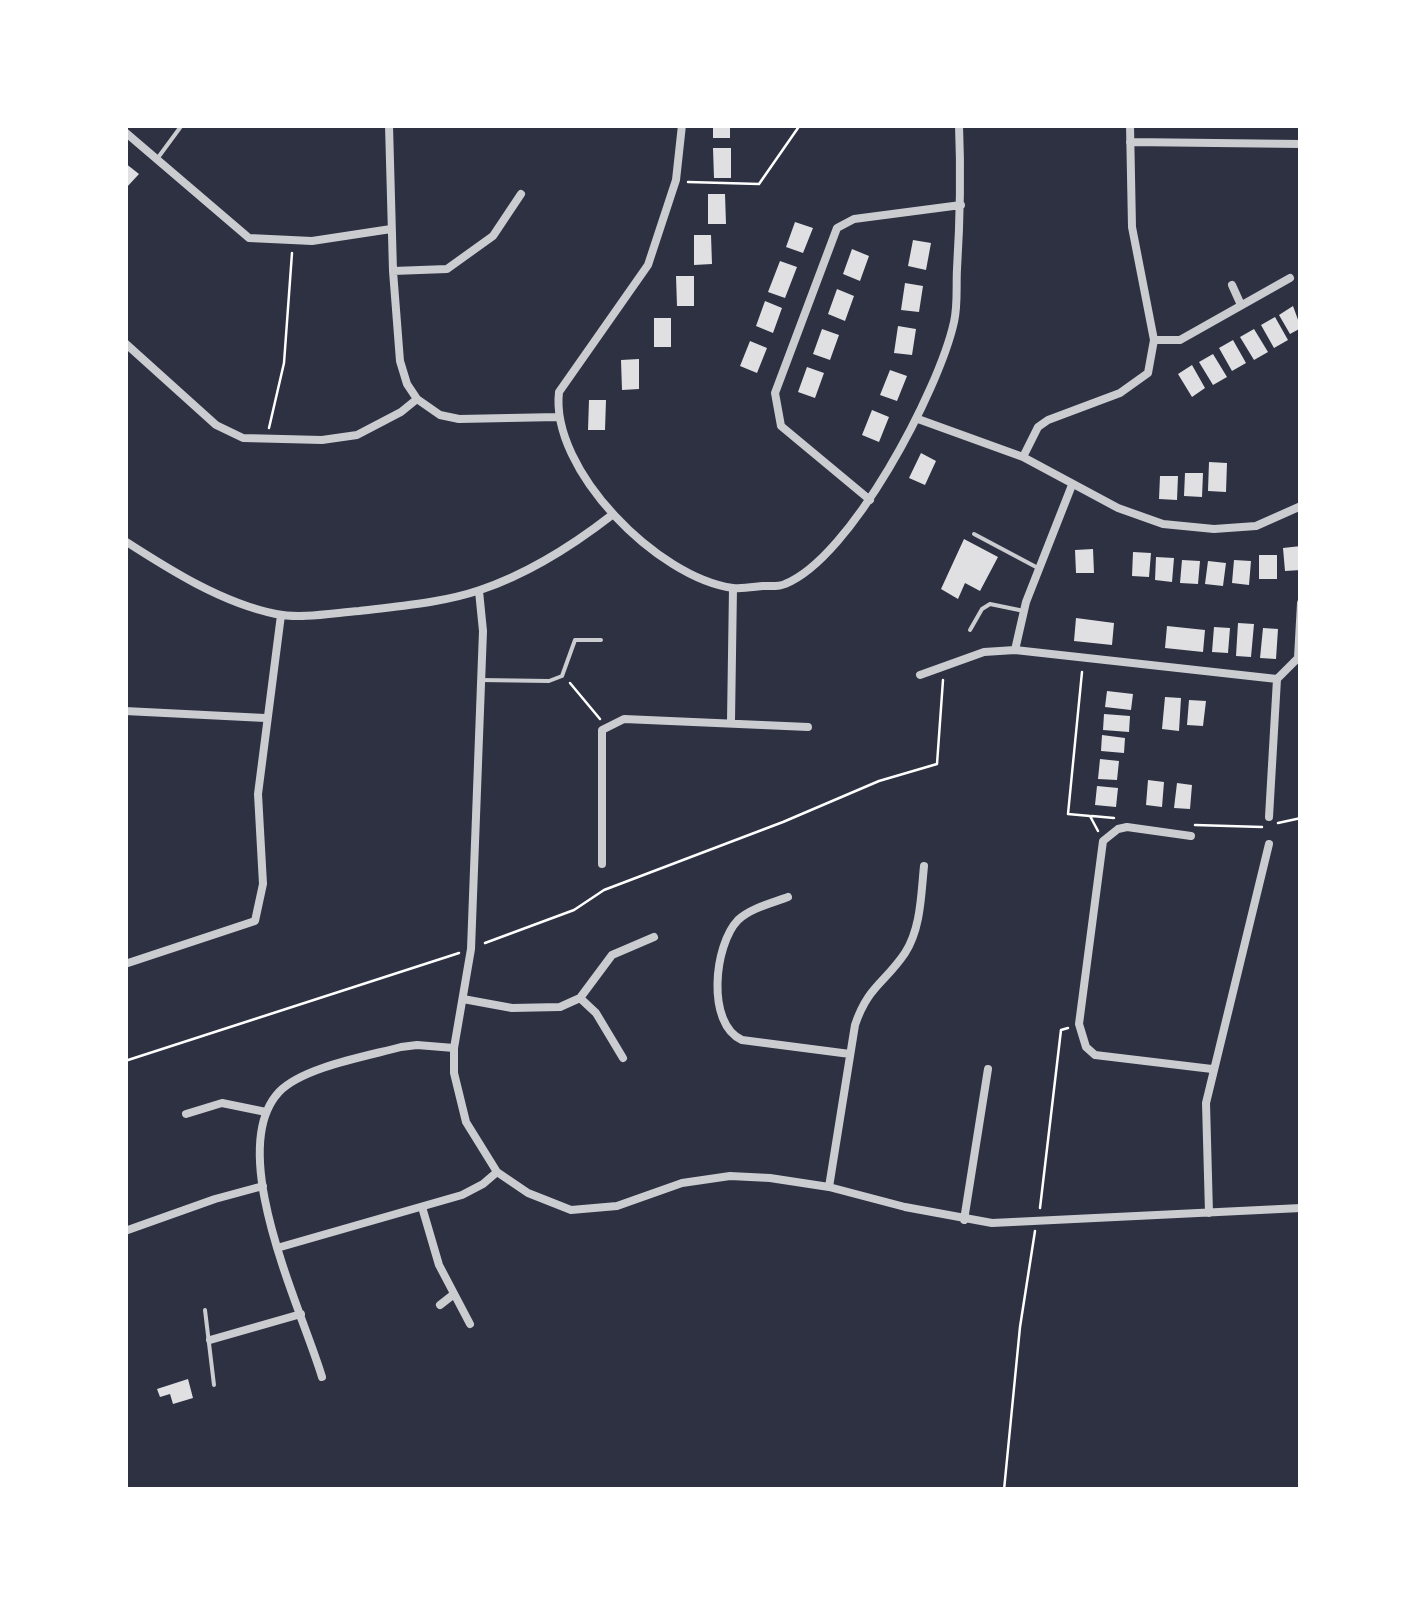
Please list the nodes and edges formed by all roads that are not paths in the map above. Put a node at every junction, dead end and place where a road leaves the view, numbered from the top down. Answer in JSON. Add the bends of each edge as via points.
{"nodes":[{"id":1,"x":182,"y":125,"type":"edge"},
{"id":2,"x":389,"y":125,"type":"edge"},
{"id":3,"x":682,"y":125,"type":"edge"},
{"id":4,"x":959,"y":125,"type":"edge"},
{"id":5,"x":1130,"y":125,"type":"edge"},
{"id":6,"x":125,"y":132,"type":"edge"},
{"id":7,"x":1130,"y":142,"type":"junction"},
{"id":8,"x":1301,"y":144,"type":"edge"},
{"id":9,"x":157,"y":160,"type":"junction"},
{"id":10,"x":521,"y":194,"type":"dead end"},
{"id":11,"x":962,"y":205,"type":"junction"},
{"id":12,"x":391,"y":230,"type":"junction"},
{"id":13,"x":393,"y":272,"type":"junction"},
{"id":14,"x":1290,"y":278,"type":"dead end"},
{"id":15,"x":1232,"y":285,"type":"dead end"},
{"id":16,"x":1241,"y":305,"type":"junction"},
{"id":17,"x":1154,"y":340,"type":"junction"},
{"id":18,"x":125,"y":343,"type":"edge"},
{"id":19,"x":417,"y":399,"type":"junction"},
{"id":20,"x":558,"y":417,"type":"junction"},
{"id":21,"x":918,"y":419,"type":"junction"},
{"id":22,"x":1023,"y":457,"type":"junction"},
{"id":23,"x":1072,"y":485,"type":"junction"},
{"id":24,"x":870,"y":500,"type":"junction"},
{"id":25,"x":1301,"y":506,"type":"edge"},
{"id":26,"x":612,"y":515,"type":"junction"},
{"id":27,"x":974,"y":534,"type":"dead end"},
{"id":28,"x":125,"y":541,"type":"edge"},
{"id":29,"x":1038,"y":568,"type":"junction"},
{"id":30,"x":733,"y":588,"type":"junction"},
{"id":31,"x":479,"y":591,"type":"junction"},
{"id":32,"x":1301,"y":603,"type":"edge"},
{"id":33,"x":1024,"y":611,"type":"junction"},
{"id":34,"x":281,"y":615,"type":"junction"},
{"id":35,"x":970,"y":630,"type":"dead end"},
{"id":36,"x":601,"y":640,"type":"dead end"},
{"id":37,"x":1016,"y":650,"type":"junction"},
{"id":38,"x":920,"y":675,"type":"dead end"},
{"id":39,"x":1277,"y":679,"type":"junction"},
{"id":40,"x":480,"y":680,"type":"junction"},
{"id":41,"x":125,"y":711,"type":"edge"},
{"id":42,"x":265,"y":718,"type":"junction"},
{"id":43,"x":731,"y":721,"type":"junction"},
{"id":44,"x":808,"y":727,"type":"dead end"},
{"id":45,"x":1270,"y":817,"type":"road end"},
{"id":46,"x":1191,"y":836,"type":"road end"},
{"id":47,"x":1268,"y":844,"type":"dead end"},
{"id":48,"x":602,"y":864,"type":"road end"},
{"id":49,"x":924,"y":866,"type":"dead end"},
{"id":50,"x":788,"y":897,"type":"dead end"},
{"id":51,"x":654,"y":938,"type":"dead end"},
{"id":52,"x":125,"y":964,"type":"edge"},
{"id":53,"x":463,"y":998,"type":"junction"},
{"id":54,"x":580,"y":998,"type":"junction"},
{"id":55,"x":454,"y":1048,"type":"junction"},
{"id":56,"x":850,"y":1054,"type":"junction"},
{"id":57,"x":623,"y":1058,"type":"dead end"},
{"id":58,"x":1212,"y":1069,"type":"junction"},
{"id":59,"x":988,"y":1070,"type":"dead end"},
{"id":60,"x":266,"y":1112,"type":"junction"},
{"id":61,"x":186,"y":1114,"type":"dead end"},
{"id":62,"x":496,"y":1172,"type":"junction"},
{"id":63,"x":263,"y":1186,"type":"junction"},
{"id":64,"x":828,"y":1186,"type":"junction"},
{"id":65,"x":422,"y":1207,"type":"junction"},
{"id":66,"x":1301,"y":1208,"type":"edge"},
{"id":67,"x":1209,"y":1213,"type":"junction"},
{"id":68,"x":964,"y":1220,"type":"junction"},
{"id":69,"x":125,"y":1232,"type":"edge"},
{"id":70,"x":277,"y":1248,"type":"junction"},
{"id":71,"x":454,"y":1294,"type":"junction"},
{"id":72,"x":440,"y":1305,"type":"dead end"},
{"id":73,"x":204,"y":1310,"type":"dead end"},
{"id":74,"x":301,"y":1314,"type":"junction"},
{"id":75,"x":470,"y":1324,"type":"dead end"},
{"id":76,"x":210,"y":1340,"type":"junction"},
{"id":77,"x":322,"y":1377,"type":"dead end"},
{"id":78,"x":214,"y":1384,"type":"dead end"}],
"edges":[{"from":1,"to":9,"type":"lane"},
{"from":2,"to":12,"type":"street"},
{"from":3,"to":20,"type":"street","via":[[676,180],[648,265],[559,392]]},
{"from":4,"to":11,"type":"street"},
{"from":5,"to":7,"type":"street"},
{"from":6,"to":9,"type":"street"},
{"from":7,"to":8,"type":"street"},
{"from":7,"to":17,"type":"street","via":[[1132,227]]},
{"from":9,"to":12,"type":"street","via":[[248,238],[312,240]]},
{"from":10,"to":13,"type":"street","via":[[493,236],[447,269]]},
{"from":11,"to":21,"type":"street","via":[[954,322]]},
{"from":11,"to":24,"type":"street","via":[[838,228],[775,393],[781,426]]},
{"from":12,"to":13,"type":"street"},
{"from":13,"to":19,"type":"street","via":[[400,361]]},
{"from":14,"to":16,"type":"street"},
{"from":15,"to":16,"type":"street"},
{"from":16,"to":17,"type":"street","via":[[1180,340]]},
{"from":17,"to":22,"type":"street","via":[[1148,373],[1120,393],[1048,420]]},
{"from":18,"to":19,"type":"street","via":[[216,425],[244,438],[358,434]]},
{"from":19,"to":20,"type":"street","via":[[440,416],[459,419]]},
{"from":20,"to":26,"type":"street","via":[[571,452]]},
{"from":21,"to":22,"type":"street"},
{"from":21,"to":24,"type":"street"},
{"from":22,"to":23,"type":"street"},
{"from":23,"to":25,"type":"street","via":[[1163,524],[1256,526]]},
{"from":23,"to":29,"type":"street"},
{"from":24,"to":30,"type":"street","via":[[821,560],[784,585]]},
{"from":26,"to":30,"type":"street","via":[[694,576]]},
{"from":26,"to":31,"type":"street","via":[[572,546]]},
{"from":27,"to":29,"type":"lane"},
{"from":28,"to":34,"type":"street","via":[[172,571]]},
{"from":29,"to":33,"type":"street"},
{"from":30,"to":43,"type":"street"},
{"from":31,"to":34,"type":"street","via":[[407,606]]},
{"from":31,"to":40,"type":"street"},
{"from":32,"to":39,"type":"street","via":[[1298,658]]},
{"from":33,"to":35,"type":"lane","via":[[990,604]]},
{"from":33,"to":37,"type":"street"},
{"from":34,"to":42,"type":"street"},
{"from":36,"to":40,"type":"lane","via":[[575,640],[562,674],[549,681]]},
{"from":37,"to":38,"type":"street","via":[[984,652]]},
{"from":37,"to":39,"type":"street"},
{"from":39,"to":45,"type":"street"},
{"from":40,"to":53,"type":"street","via":[[472,949]]},
{"from":41,"to":42,"type":"street"},
{"from":42,"to":52,"type":"street","via":[[258,794],[263,884],[255,920]]},
{"from":43,"to":44,"type":"street"},
{"from":43,"to":48,"type":"street","via":[[624,720],[602,730]]},
{"from":46,"to":58,"type":"street","via":[[1126,827],[1103,841],[1079,1024],[1095,1055]]},
{"from":47,"to":58,"type":"street"},
{"from":49,"to":56,"type":"street","via":[[912,939],[860,1009]]},
{"from":50,"to":56,"type":"street","via":[[742,916],[724,942],[718,1004],[724,1026],[742,1040]]},
{"from":51,"to":54,"type":"street","via":[[612,954]]},
{"from":53,"to":54,"type":"street","via":[[536,1010]]},
{"from":53,"to":55,"type":"street"},
{"from":54,"to":57,"type":"street"},
{"from":55,"to":60,"type":"street","via":[[400,1047],[296,1079]]},
{"from":55,"to":62,"type":"street","via":[[456,1094]]},
{"from":56,"to":64,"type":"street"},
{"from":58,"to":67,"type":"street"},
{"from":59,"to":68,"type":"street"},
{"from":60,"to":61,"type":"street","via":[[222,1103]]},
{"from":60,"to":63,"type":"street"},
{"from":62,"to":64,"type":"street","via":[[571,1210],[617,1206],[708,1178]]},
{"from":62,"to":65,"type":"street","via":[[476,1189]]},
{"from":63,"to":69,"type":"street"},
{"from":63,"to":70,"type":"street"},
{"from":64,"to":68,"type":"street"},
{"from":65,"to":70,"type":"street"},
{"from":65,"to":71,"type":"street"},
{"from":66,"to":67,"type":"street"},
{"from":67,"to":68,"type":"street"},
{"from":70,"to":74,"type":"street"},
{"from":71,"to":72,"type":"street"},
{"from":71,"to":75,"type":"street"},
{"from":73,"to":76,"type":"lane"},
{"from":74,"to":76,"type":"street"},
{"from":74,"to":77,"type":"street"},
{"from":76,"to":78,"type":"lane"}]}
